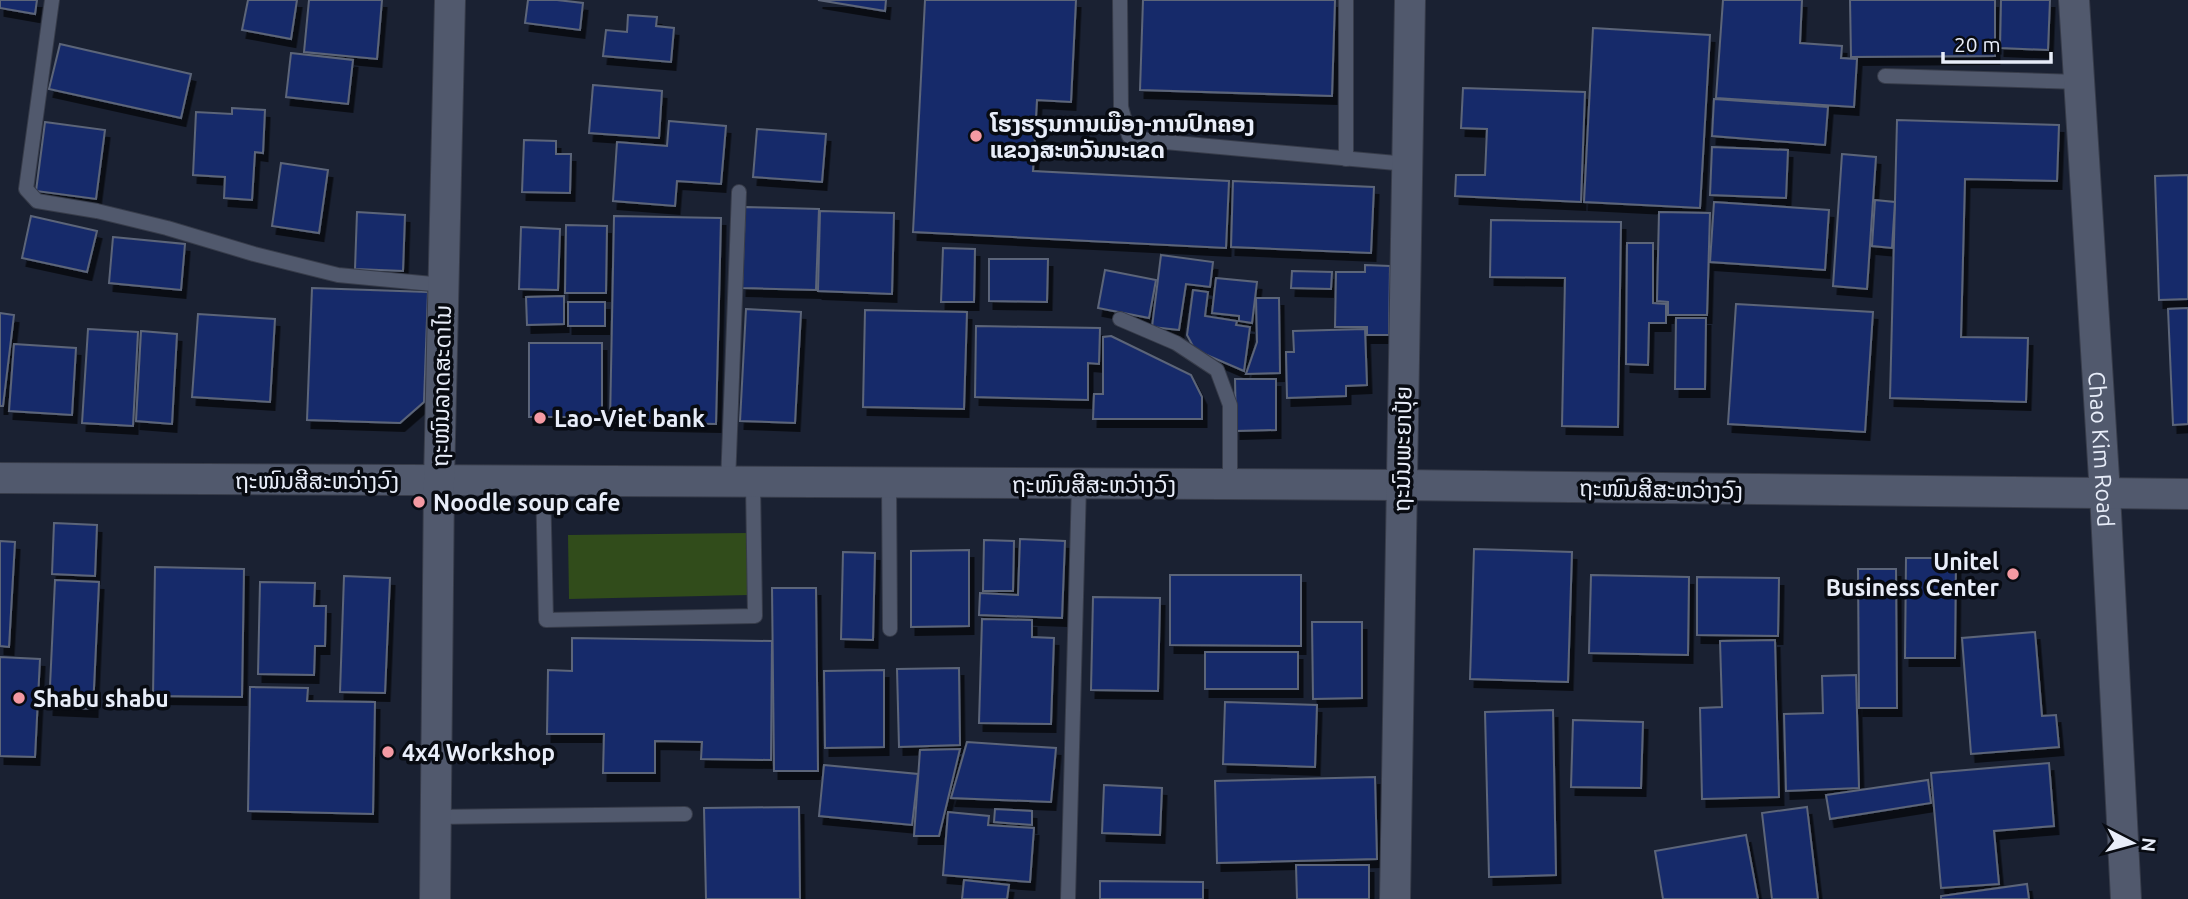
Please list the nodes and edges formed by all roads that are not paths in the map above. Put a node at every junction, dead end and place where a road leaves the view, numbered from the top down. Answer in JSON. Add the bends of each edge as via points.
{"nodes":[{"id":1,"x":52,"y":0,"type":"edge"},
{"id":2,"x":450,"y":0,"type":"edge"},
{"id":3,"x":1120,"y":0,"type":"edge"},
{"id":4,"x":1346,"y":0,"type":"edge"},
{"id":5,"x":1410,"y":0,"type":"edge"},
{"id":6,"x":2074,"y":0,"type":"edge"},
{"id":7,"x":1885,"y":76,"type":"dead end"},
{"id":8,"x":2079,"y":82,"type":"junction"},
{"id":9,"x":1346,"y":159,"type":"junction"},
{"id":10,"x":1407,"y":164,"type":"junction"},
{"id":11,"x":738,"y":191,"type":"dead end"},
{"id":12,"x":443,"y":285,"type":"junction"},
{"id":13,"x":1120,"y":319,"type":"dead end"},
{"id":14,"x":0,"y":478,"type":"edge"},
{"id":15,"x":439,"y":481,"type":"junction"},
{"id":16,"x":543,"y":481,"type":"junction"},
{"id":17,"x":741,"y":482,"type":"junction"},
{"id":18,"x":889,"y":483,"type":"junction"},
{"id":19,"x":1079,"y":484,"type":"junction"},
{"id":20,"x":1230,"y":485,"type":"junction"},
{"id":21,"x":1401,"y":485,"type":"junction"},
{"id":22,"x":2105,"y":494,"type":"junction"},
{"id":23,"x":2188,"y":494,"type":"edge"},
{"id":24,"x":890,"y":628,"type":"dead end"},
{"id":25,"x":685,"y":814,"type":"dead end"},
{"id":26,"x":435,"y":817,"type":"junction"},
{"id":27,"x":435,"y":899,"type":"edge"},
{"id":28,"x":1068,"y":899,"type":"edge"},
{"id":29,"x":1395,"y":899,"type":"edge"},
{"id":30,"x":2126,"y":899,"type":"edge"}],
"edges":[{"from":1,"to":12,"type":"lane","via":[[26,189],[37,201],[109,214],[338,275]]},
{"from":2,"to":12,"type":"street","name":"ຖະໜົນລາດສະດາໄນ"},
{"from":3,"to":9,"type":"lane","via":[[1121,107],[1129,136]]},
{"from":4,"to":9,"type":"lane"},
{"from":5,"to":10,"type":"street","name":"ຖະນົນພະຍາປຸ້ຍ"},
{"from":6,"to":8,"type":"street","name":"Chao Kim Road"},
{"from":7,"to":8,"type":"lane"},
{"from":8,"to":22,"type":"street","name":"Chao Kim Road"},
{"from":9,"to":10,"type":"lane"},
{"from":10,"to":21,"type":"street","name":"ຖະນົນພະຍາປຸ້ຍ"},
{"from":11,"to":17,"type":"lane"},
{"from":12,"to":15,"type":"street","name":"ຖະໜົນລາດສະດາໄນ"},
{"from":13,"to":20,"type":"lane","via":[[1176,343],[1217,370],[1230,405]]},
{"from":14,"to":15,"type":"street","name":"ຖະໜົນສີສະຫວ່າງວົງ"},
{"from":15,"to":16,"type":"street","name":"ຖະໜົນສີສະຫວ່າງວົງ"},
{"from":15,"to":26,"type":"street","name":"ຖະໜົນລາດສະດາໄນ"},
{"from":16,"to":17,"type":"street","name":"ຖະໜົນສີສະຫວ່າງວົງ"},
{"from":16,"to":17,"type":"lane","via":[[546,620],[755,616]]},
{"from":17,"to":18,"type":"street","name":"ຖະໜົນສີສະຫວ່າງວົງ"},
{"from":18,"to":19,"type":"street","name":"ຖະໜົນສີສະຫວ່າງວົງ"},
{"from":18,"to":24,"type":"lane"},
{"from":19,"to":20,"type":"street","name":"ຖະໜົນສີສະຫວ່າງວົງ"},
{"from":19,"to":28,"type":"lane"},
{"from":20,"to":21,"type":"street","name":"ຖະໜົນສີສະຫວ່າງວົງ"},
{"from":21,"to":22,"type":"street","name":"ຖະໜົນສີສະຫວ່າງວົງ"},
{"from":21,"to":29,"type":"street","name":"ຖະນົນພະຍາປຸ້ຍ"},
{"from":22,"to":23,"type":"street","name":"ຖະໜົນສີສະຫວ່າງວົງ"},
{"from":22,"to":30,"type":"street","name":"Chao Kim Road"},
{"from":25,"to":26,"type":"lane"},
{"from":26,"to":27,"type":"street","name":"ຖະໜົນລາດສະດາໄນ"}]}
